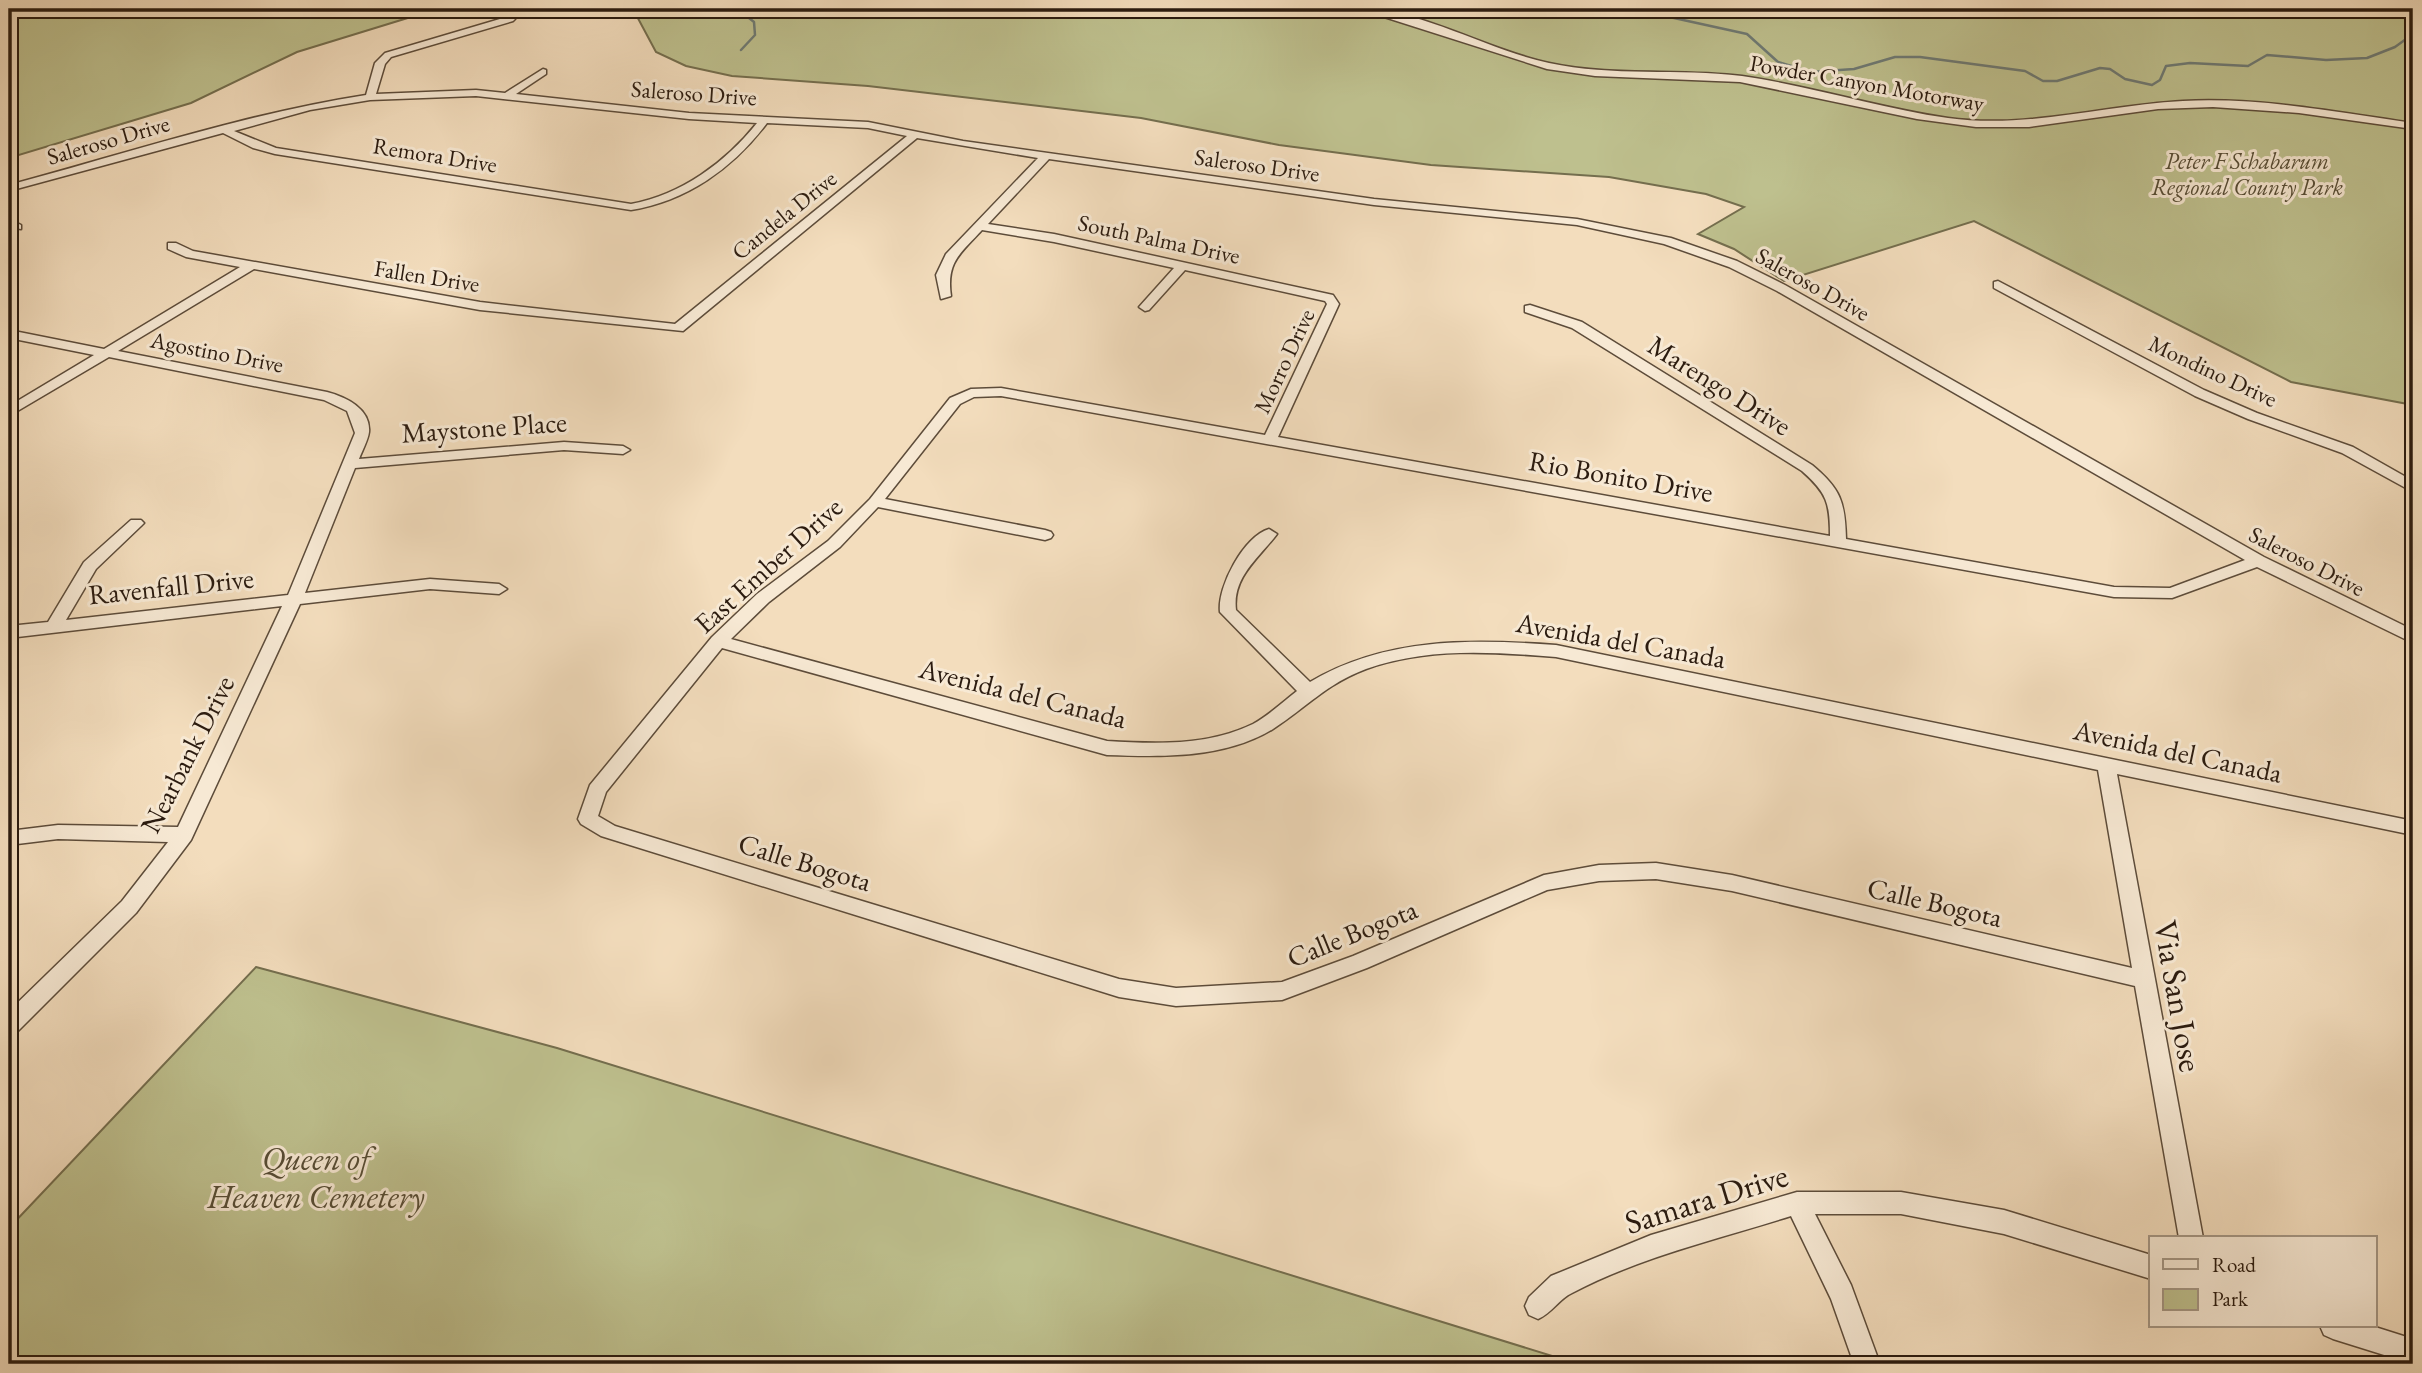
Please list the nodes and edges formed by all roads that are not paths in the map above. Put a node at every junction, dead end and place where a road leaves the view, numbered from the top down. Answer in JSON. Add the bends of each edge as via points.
{"nodes":[{"id":1,"x":1363,"y":9,"type":"edge"},
{"id":2,"x":510,"y":19,"type":"dead end"},
{"id":3,"x":543,"y":72,"type":"dead end"},
{"id":4,"x":507,"y":96,"type":"junction"},
{"id":5,"x":370,"y":97,"type":"junction"},
{"id":6,"x":764,"y":120,"type":"junction"},
{"id":7,"x":2413,"y":126,"type":"edge"},
{"id":8,"x":222,"y":129,"type":"junction"},
{"id":9,"x":916,"y":134,"type":"junction"},
{"id":10,"x":1046,"y":156,"type":"junction"},
{"id":11,"x":9,"y":188,"type":"edge"},
{"id":12,"x":979,"y":226,"type":"junction"},
{"id":13,"x":172,"y":246,"type":"dead end"},
{"id":14,"x":250,"y":266,"type":"junction"},
{"id":15,"x":1182,"y":266,"type":"junction"},
{"id":16,"x":1998,"y":285,"type":"dead end"},
{"id":17,"x":946,"y":296,"type":"dead end"},
{"id":18,"x":1329,"y":298,"type":"joint"},
{"id":19,"x":1145,"y":307,"type":"dead end"},
{"id":20,"x":1530,"y":309,"type":"dead end"},
{"id":21,"x":678,"y":328,"type":"joint"},
{"id":22,"x":9,"y":334,"type":"edge"},
{"id":23,"x":108,"y":352,"type":"junction"},
{"id":24,"x":971,"y":393,"type":"joint"},
{"id":25,"x":9,"y":412,"type":"edge"},
{"id":26,"x":1269,"y":441,"type":"junction"},
{"id":27,"x":623,"y":450,"type":"dead end"},
{"id":28,"x":348,"y":464,"type":"junction"},
{"id":29,"x":2413,"y":488,"type":"edge"},
{"id":30,"x":875,"y":502,"type":"junction"},
{"id":31,"x":136,"y":523,"type":"dead end"},
{"id":32,"x":1269,"y":534,"type":"dead end"},
{"id":33,"x":1045,"y":535,"type":"dead end"},
{"id":34,"x":1838,"y":541,"type":"junction"},
{"id":35,"x":2258,"y":561,"type":"junction"},
{"id":36,"x":499,"y":589,"type":"dead end"},
{"id":37,"x":294,"y":599,"type":"junction"},
{"id":38,"x":55,"y":625,"type":"junction"},
{"id":39,"x":9,"y":632,"type":"edge"},
{"id":40,"x":2413,"y":637,"type":"edge"},
{"id":41,"x":718,"y":641,"type":"junction"},
{"id":42,"x":1309,"y":692,"type":"junction"},
{"id":43,"x":2106,"y":765,"type":"junction"},
{"id":44,"x":588,"y":819,"type":"joint"},
{"id":45,"x":2412,"y":830,"type":"edge"},
{"id":46,"x":184,"y":835,"type":"junction"},
{"id":47,"x":9,"y":838,"type":"edge"},
{"id":48,"x":2143,"y":979,"type":"junction"},
{"id":49,"x":9,"y":1026,"type":"edge"},
{"id":50,"x":1797,"y":1203,"type":"junction"},
{"id":51,"x":2191,"y":1236,"type":"edge"},
{"id":52,"x":2149,"y":1265,"type":"edge"},
{"id":53,"x":1538,"y":1306,"type":"dead end"},
{"id":54,"x":2339,"y":1328,"type":"edge"},
{"id":55,"x":2413,"y":1352,"type":"edge"},
{"id":56,"x":1867,"y":1364,"type":"edge"}],
"edges":[{"from":1,"to":7,"type":"street","name":"Powder Canyon Motorway","via":[[1559,68],[1743,79],[1959,122],[2023,125],[2197,103]]},
{"from":2,"to":5,"type":"street","via":[[388,55],[380,63]]},
{"from":3,"to":4,"type":"street"},
{"from":4,"to":5,"type":"street","name":"Saleroso Drive"},
{"from":4,"to":6,"type":"street","name":"Saleroso Drive"},
{"from":5,"to":8,"type":"street","name":"Saleroso Drive"},
{"from":6,"to":8,"type":"street","name":"Remora Drive","via":[[735,155],[659,203],[631,207],[275,151]]},
{"from":6,"to":9,"type":"street","name":"Saleroso Drive","via":[[844,123]]},
{"from":8,"to":11,"type":"street","name":"Saleroso Drive"},
{"from":9,"to":10,"type":"street","name":"Saleroso Drive"},
{"from":9,"to":21,"type":"street","name":"Candela Drive"},
{"from":10,"to":12,"type":"street"},
{"from":10,"to":35,"type":"street","name":"Saleroso Drive","via":[[1374,202],[1577,222],[1667,241],[1733,264],[1781,288]]},
{"from":12,"to":15,"type":"street","name":"South Palma Drive"},
{"from":12,"to":17,"type":"street","via":[[950,257],[942,275]]},
{"from":13,"to":14,"type":"street","name":"Fallen Drive"},
{"from":14,"to":21,"type":"street","name":"Fallen Drive","via":[[480,306]]},
{"from":14,"to":23,"type":"street"},
{"from":15,"to":18,"type":"street","name":"South Palma Drive"},
{"from":15,"to":19,"type":"street"},
{"from":16,"to":29,"type":"street","name":"Mondino Drive","via":[[2231,408],[2346,448]]},
{"from":18,"to":26,"type":"street","name":"Morro Drive","via":[[1333,304]]},
{"from":20,"to":34,"type":"street","name":"Marengo Drive","via":[[1577,325],[1807,468],[1829,486],[1837,504]]},
{"from":22,"to":23,"type":"street","name":"Agostino Drive"},
{"from":23,"to":25,"type":"street"},
{"from":23,"to":28,"type":"street","name":"Agostino Drive","via":[[344,402],[361,420],[362,433]]},
{"from":24,"to":26,"type":"street","name":"Rio Bonito Drive","via":[[1001,391]]},
{"from":24,"to":30,"type":"street","name":"East Ember Drive","via":[[955,401]]},
{"from":26,"to":34,"type":"street","name":"Rio Bonito Drive"},
{"from":27,"to":28,"type":"street","name":"Maystone Place","via":[[564,446]]},
{"from":28,"to":37,"type":"street","name":"Nearbank Drive"},
{"from":30,"to":33,"type":"street"},
{"from":30,"to":41,"type":"street","name":"East Ember Drive","via":[[834,544],[763,598]]},
{"from":31,"to":38,"type":"street","via":[[90,566]]},
{"from":32,"to":42,"type":"street","via":[[1244,558],[1226,603],[1228,612]]},
{"from":34,"to":35,"type":"street","name":"Rio Bonito Drive","via":[[2141,595],[2172,593]]},
{"from":35,"to":40,"type":"street","name":"Saleroso Drive"},
{"from":36,"to":37,"type":"street","name":"Ravenfall Drive","via":[[430,584]]},
{"from":37,"to":38,"type":"street","name":"Ravenfall Drive"},
{"from":37,"to":46,"type":"street","name":"Nearbank Drive"},
{"from":38,"to":39,"type":"street","name":"Ravenfall Drive"},
{"from":41,"to":42,"type":"street","name":"Avenida del Canada","via":[[1107,748],[1160,751],[1216,744],[1260,728]]},
{"from":41,"to":44,"type":"street","name":"East Ember Drive","via":[[597,790]]},
{"from":42,"to":43,"type":"street","name":"Avenida del Canada","via":[[1366,663],[1414,650],[1472,645],[1556,651]]},
{"from":43,"to":45,"type":"street","name":"Avenida del Canada"},
{"from":43,"to":48,"type":"street","name":"Via San Jose"},
{"from":44,"to":48,"type":"street","name":"Calle Bogota","via":[[608,831],[1092,980],[1176,997],[1282,991],[1544,883],[1599,873],[1656,871],[1731,883]]},
{"from":46,"to":47,"type":"street","via":[[58,832]]},
{"from":46,"to":49,"type":"street","name":"Nearbank Drive","via":[[129,907]]},
{"from":48,"to":51,"type":"street","name":"Via San Jose"},
{"from":50,"to":52,"type":"street","name":"Samara Drive","via":[[1901,1203],[2004,1222]]},
{"from":50,"to":53,"type":"street","name":"Samara Drive","via":[[1651,1247],[1560,1285]]},
{"from":50,"to":56,"type":"street","via":[[1842,1294]]},
{"from":54,"to":55,"type":"street"}]}
